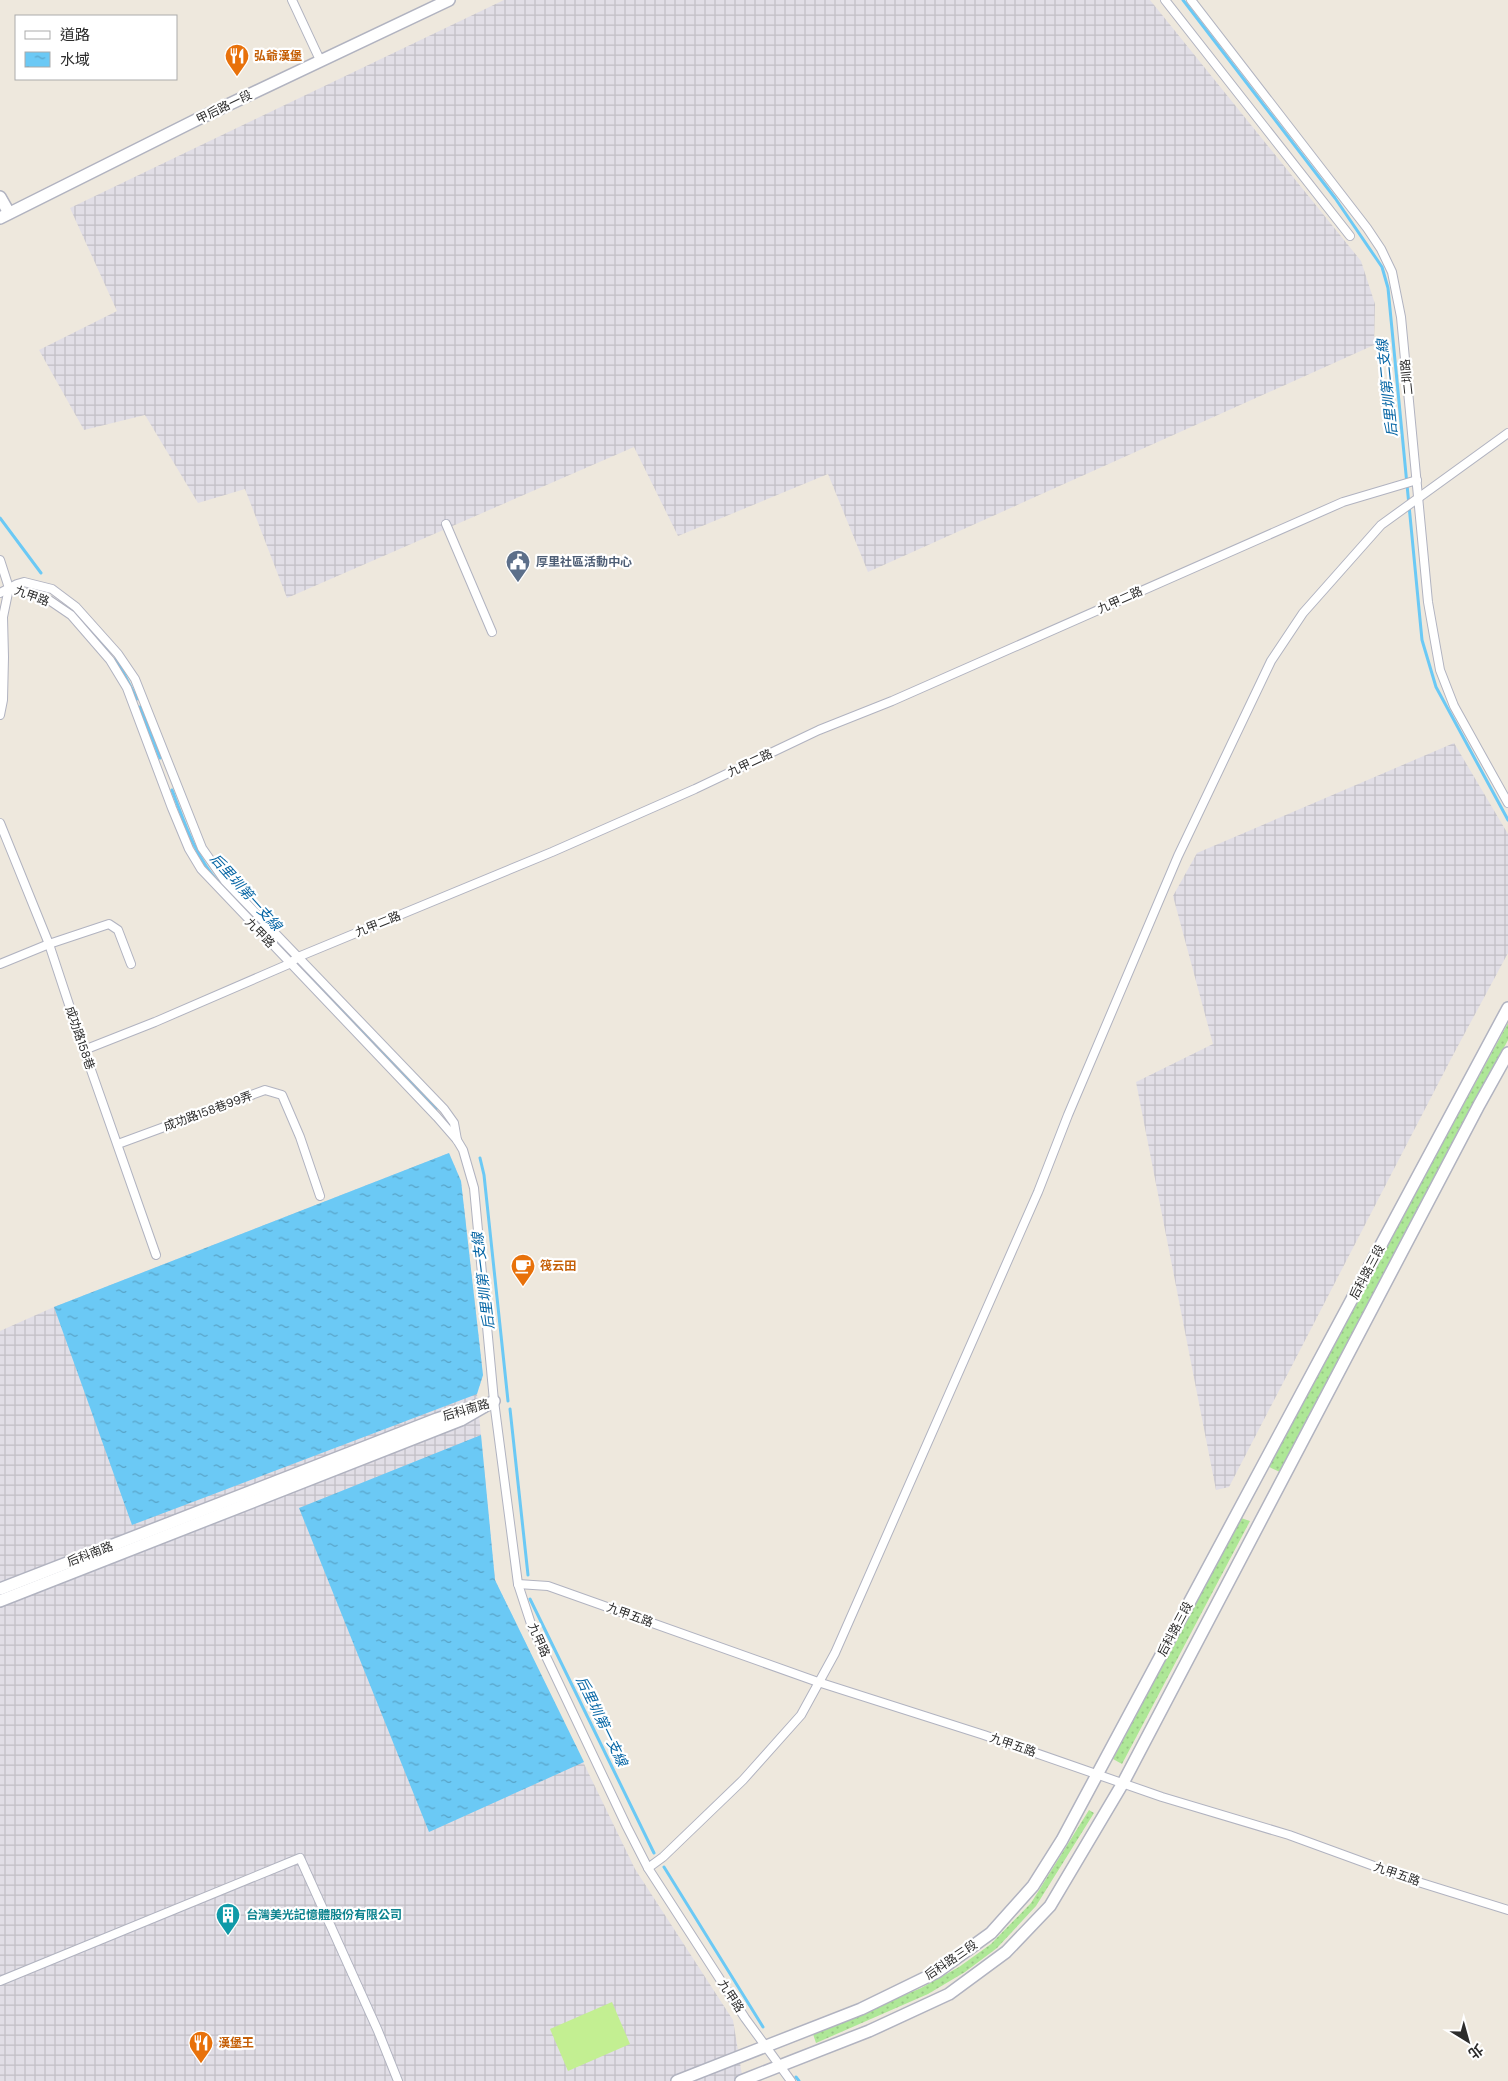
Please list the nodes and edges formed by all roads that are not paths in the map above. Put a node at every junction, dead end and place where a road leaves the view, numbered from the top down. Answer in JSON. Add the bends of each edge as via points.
{"nodes":[{"id":1,"x":292,"y":0,"type":"edge"},
{"id":2,"x":449,"y":0,"type":"edge"},
{"id":3,"x":1165,"y":0,"type":"edge"},
{"id":4,"x":1191,"y":0,"type":"edge"},
{"id":5,"x":320,"y":60,"type":"junction"},
{"id":6,"x":0,"y":197,"type":"edge"},
{"id":7,"x":4,"y":215,"type":"edge"},
{"id":8,"x":1350,"y":236,"type":"dead end"},
{"id":9,"x":1508,"y":432,"type":"edge"},
{"id":10,"x":1418,"y":480,"type":"junction"},
{"id":11,"x":1418,"y":497,"type":"junction"},
{"id":12,"x":446,"y":524,"type":"dead end"},
{"id":13,"x":0,"y":560,"type":"edge"},
{"id":14,"x":9,"y":588,"type":"junction"},
{"id":15,"x":0,"y":593,"type":"edge"},
{"id":16,"x":492,"y":632,"type":"dead end"},
{"id":17,"x":0,"y":715,"type":"edge"},
{"id":18,"x":1508,"y":803,"type":"edge"},
{"id":19,"x":0,"y":823,"type":"edge"},
{"id":20,"x":49,"y":944,"type":"junction"},
{"id":21,"x":298,"y":957,"type":"junction"},
{"id":22,"x":0,"y":964,"type":"edge"},
{"id":23,"x":131,"y":964,"type":"dead end"},
{"id":24,"x":289,"y":964,"type":"junction"},
{"id":25,"x":1508,"y":1008,"type":"edge"},
{"id":26,"x":84,"y":1050,"type":"junction"},
{"id":27,"x":1508,"y":1053,"type":"edge"},
{"id":28,"x":457,"y":1140,"type":"junction"},
{"id":29,"x":118,"y":1144,"type":"junction"},
{"id":30,"x":320,"y":1196,"type":"dead end"},
{"id":31,"x":156,"y":1255,"type":"dead end"},
{"id":32,"x":494,"y":1401,"type":"junction"},
{"id":33,"x":518,"y":1584,"type":"junction"},
{"id":34,"x":0,"y":1589,"type":"edge"},
{"id":35,"x":15,"y":1589,"type":"junction"},
{"id":36,"x":0,"y":1601,"type":"edge"},
{"id":37,"x":818,"y":1682,"type":"junction"},
{"id":38,"x":1097,"y":1773,"type":"junction"},
{"id":39,"x":1124,"y":1783,"type":"junction"},
{"id":40,"x":648,"y":1868,"type":"junction"},
{"id":41,"x":1508,"y":1910,"type":"edge"},
{"id":42,"x":0,"y":1982,"type":"edge"},
{"id":43,"x":766,"y":2046,"type":"junction"},
{"id":44,"x":779,"y":2065,"type":"junction"},
{"id":45,"x":398,"y":2081,"type":"edge"},
{"id":46,"x":677,"y":2081,"type":"edge"},
{"id":47,"x":741,"y":2081,"type":"edge"},
{"id":48,"x":791,"y":2081,"type":"edge"}],
"edges":[{"from":1,"to":5,"type":"street"},
{"from":2,"to":5,"type":"street","name":"甲后路一段"},
{"from":3,"to":8,"type":"street"},
{"from":4,"to":10,"type":"street","name":"二圳路","via":[[1381,249],[1392,272],[1401,317]]},
{"from":5,"to":7,"type":"street","name":"甲后路一段"},
{"from":6,"to":7,"type":"street"},
{"from":9,"to":11,"type":"street"},
{"from":10,"to":11,"type":"street","name":"二圳路"},
{"from":10,"to":21,"type":"street","name":"九甲二路","via":[[1343,502],[892,701],[818,730],[560,848]]},
{"from":11,"to":18,"type":"street","name":"二圳路","via":[[1428,602],[1440,670],[1454,706]]},
{"from":11,"to":37,"type":"street","via":[[1380,526],[1352,556],[1303,613],[1271,662],[1178,856],[1038,1192],[835,1653]]},
{"from":12,"to":16,"type":"street"},
{"from":13,"to":14,"type":"street"},
{"from":14,"to":15,"type":"street"},
{"from":14,"to":17,"type":"street","via":[[3,617],[3,700]]},
{"from":14,"to":21,"type":"street","name":"九甲路","via":[[24,582],[52,589],[76,607],[118,654],[135,679],[202,848],[225,881]]},
{"from":14,"to":24,"type":"street","name":"九甲路","via":[[49,600],[71,615],[110,660],[127,688],[189,849],[201,869]]},
{"from":19,"to":20,"type":"street","name":"成功路158巷"},
{"from":20,"to":22,"type":"street"},
{"from":20,"to":23,"type":"street","via":[[109,924],[118,930]]},
{"from":20,"to":26,"type":"street","name":"成功路158巷"},
{"from":21,"to":24,"type":"street","name":"九甲二路"},
{"from":21,"to":28,"type":"street","name":"九甲路","via":[[444,1109],[454,1123]]},
{"from":24,"to":26,"type":"street","name":"九甲二路"},
{"from":24,"to":28,"type":"street","name":"九甲路"},
{"from":25,"to":38,"type":"street","name":"后科路三段"},
{"from":26,"to":29,"type":"street","name":"成功路158巷"},
{"from":27,"to":39,"type":"street","name":"后科路三段"},
{"from":28,"to":32,"type":"street","name":"九甲路","via":[[468,1162],[474,1188]]},
{"from":29,"to":30,"type":"street","name":"成功路158巷99弄","via":[[265,1090],[282,1095]]},
{"from":29,"to":31,"type":"street","name":"成功路158巷"},
{"from":32,"to":33,"type":"street","name":"九甲路"},
{"from":32,"to":35,"type":"street","name":"后科南路","via":[[437,1419]]},
{"from":33,"to":37,"type":"street","name":"九甲五路","via":[[548,1586]]},
{"from":33,"to":40,"type":"street","name":"九甲路","via":[[532,1627]]},
{"from":34,"to":35,"type":"street","name":"后科南路"},
{"from":35,"to":36,"type":"street","name":"后科南路"},
{"from":37,"to":38,"type":"street","name":"九甲五路"},
{"from":37,"to":40,"type":"street","via":[[801,1715],[743,1780]]},
{"from":38,"to":39,"type":"street","name":"九甲五路"},
{"from":38,"to":43,"type":"street","name":"后科路三段","via":[[1062,1840],[1033,1886],[991,1933],[938,1972],[861,2009]]},
{"from":39,"to":41,"type":"street","name":"九甲五路"},
{"from":39,"to":44,"type":"street","name":"后科路三段","via":[[1050,1906],[1006,1952],[949,1994],[869,2031]]},
{"from":40,"to":43,"type":"street","name":"九甲路"},
{"from":42,"to":45,"type":"street","via":[[300,1858]]},
{"from":43,"to":44,"type":"street","name":"九甲路"},
{"from":43,"to":46,"type":"street","name":"后科路三段"},
{"from":44,"to":47,"type":"street","name":"后科路三段"},
{"from":44,"to":48,"type":"street","name":"九甲路"}]}
